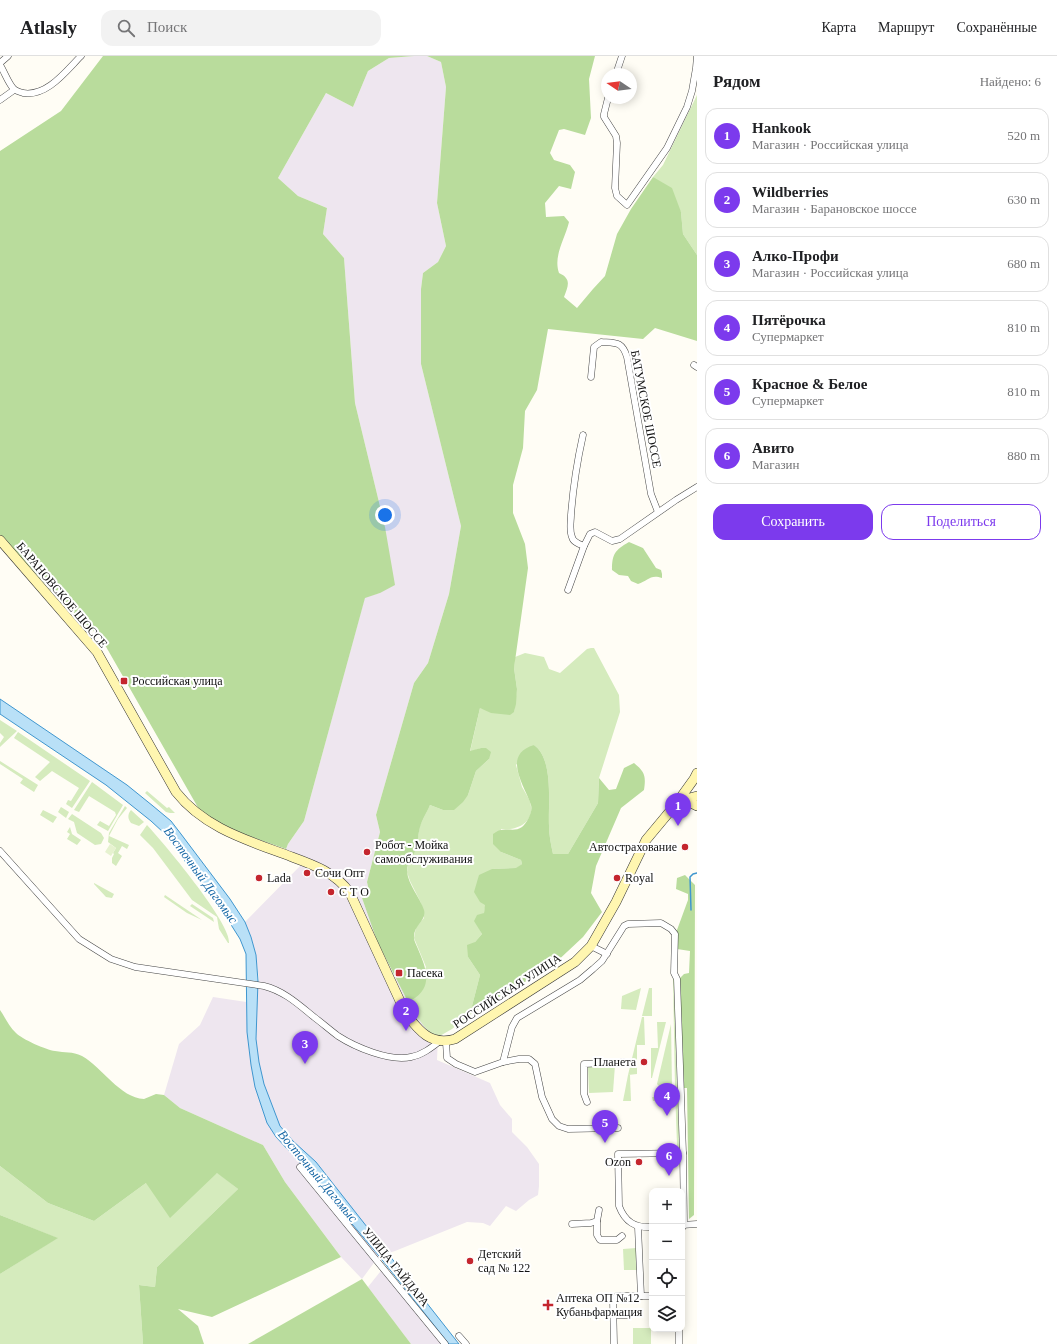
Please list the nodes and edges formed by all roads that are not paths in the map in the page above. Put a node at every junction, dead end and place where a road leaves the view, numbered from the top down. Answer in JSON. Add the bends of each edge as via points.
{"nodes":[{"id":1,"x":8,"y":56,"type":"edge"},
{"id":2,"x":81,"y":56,"type":"edge"},
{"id":3,"x":622,"y":56,"type":"edge"},
{"id":4,"x":697,"y":56,"type":"edge"},
{"id":5,"x":0,"y":64,"type":"edge"},
{"id":6,"x":618,"y":68,"type":"edge"},
{"id":7,"x":14,"y":90,"type":"junction"},
{"id":8,"x":0,"y":100,"type":"edge"},
{"id":9,"x":606,"y":104,"type":"edge"},
{"id":10,"x":591,"y":377,"type":"dead end"},
{"id":11,"x":583,"y":435,"type":"dead end"},
{"id":12,"x":697,"y":487,"type":"edge"},
{"id":13,"x":658,"y":512,"type":"junction"},
{"id":14,"x":0,"y":540,"type":"edge"},
{"id":15,"x":584,"y":546,"type":"junction"},
{"id":16,"x":568,"y":590,"type":"dead end"},
{"id":17,"x":697,"y":773,"type":"edge"},
{"id":18,"x":697,"y":788,"type":"edge"},
{"id":19,"x":697,"y":796,"type":"edge"},
{"id":20,"x":676,"y":804,"type":"junction"},
{"id":21,"x":697,"y":806,"type":"edge"},
{"id":22,"x":0,"y":851,"type":"edge"},
{"id":23,"x":591,"y":946,"type":"junction"},
{"id":24,"x":607,"y":954,"type":"junction"},
{"id":25,"x":443,"y":1042,"type":"junction"},
{"id":26,"x":503,"y":1062,"type":"junction"},
{"id":27,"x":626,"y":1062,"type":"dead end"},
{"id":28,"x":587,"y":1102,"type":"dead end"},
{"id":29,"x":618,"y":1128,"type":"dead end"},
{"id":30,"x":683,"y":1152,"type":"junction"},
{"id":31,"x":300,"y":1167,"type":"dead end"},
{"id":32,"x":599,"y":1210,"type":"dead end"},
{"id":33,"x":597,"y":1221,"type":"junction"},
{"id":34,"x":572,"y":1224,"type":"dead end"},
{"id":35,"x":683,"y":1224,"type":"edge"},
{"id":36,"x":697,"y":1224,"type":"edge"},
{"id":37,"x":685,"y":1226,"type":"edge"},
{"id":38,"x":638,"y":1227,"type":"junction"},
{"id":39,"x":649,"y":1227,"type":"edge"},
{"id":40,"x":622,"y":1236,"type":"dead end"},
{"id":41,"x":640,"y":1296,"type":"junction"},
{"id":42,"x":649,"y":1296,"type":"edge"},
{"id":43,"x":614,"y":1314,"type":"junction"},
{"id":44,"x":628,"y":1315,"type":"dead end"},
{"id":45,"x":679,"y":1332,"type":"edge"},
{"id":46,"x":459,"y":1336,"type":"dead end"},
{"id":47,"x":445,"y":1344,"type":"edge"},
{"id":48,"x":466,"y":1344,"type":"edge"},
{"id":49,"x":614,"y":1344,"type":"edge"},
{"id":50,"x":679,"y":1344,"type":"edge"}],
"edges":[{"from":1,"to":5,"type":"street"},
{"from":2,"to":7,"type":"street","via":[[40,92],[28,94]]},
{"from":3,"to":6,"type":"street"},
{"from":4,"to":9,"type":"street","via":[[687,107],[667,148],[627,205],[617,196],[615,188],[617,143],[616,136],[604,117]]},
{"from":5,"to":7,"type":"street"},
{"from":7,"to":8,"type":"street"},
{"from":10,"to":13,"type":"street","name":"БАТУМСКОЕ ШОССЕ","via":[[594,347],[601,342],[618,343],[624,348],[651,494]]},
{"from":11,"to":15,"type":"street","via":[[572,499],[570,530],[572,538]]},
{"from":12,"to":13,"type":"street"},
{"from":13,"to":15,"type":"street","via":[[620,539],[612,541],[593,532]]},
{"from":14,"to":25,"type":"main road","name":"БАРАНОВСКОЕ ШОССЕ","via":[[97,652],[185,804],[202,818],[228,833],[316,866],[342,883],[350,893],[406,1014],[426,1036]]},
{"from":15,"to":16,"type":"street"},
{"from":17,"to":20,"type":"main road"},
{"from":18,"to":20,"type":"main road","via":[[687,793]]},
{"from":19,"to":20,"type":"main road"},
{"from":20,"to":21,"type":"main road","via":[[687,802]]},
{"from":20,"to":23,"type":"main road","name":"РОССИЙСКАЯ УЛИЦА","via":[[646,840]]},
{"from":22,"to":25,"type":"street","name":"РОССИЙСКАЯ УЛИЦА","via":[[79,939],[111,959],[135,967],[275,989],[339,1036],[380,1055],[404,1059],[421,1054]]},
{"from":23,"to":24,"type":"street"},
{"from":23,"to":25,"type":"main road","name":"РОССИЙСКАЯ УЛИЦА","via":[[555,975],[455,1039]]},
{"from":24,"to":26,"type":"street","via":[[580,980],[517,1018],[512,1026]]},
{"from":24,"to":30,"type":"street","via":[[624,926],[628,924],[661,923],[675,934],[674,973],[677,979]]},
{"from":25,"to":26,"type":"street","via":[[446,1058],[475,1072]]},
{"from":26,"to":29,"type":"street","via":[[529,1059],[535,1064],[542,1097],[552,1119],[559,1126],[568,1129]]},
{"from":27,"to":28,"type":"street","via":[[584,1064],[584,1094]]},
{"from":30,"to":35,"type":"street"},
{"from":30,"to":38,"type":"street","via":[[618,1154],[619,1206],[627,1220]]},
{"from":31,"to":47,"type":"street","name":"УЛИЦА ГАЙДАРА"},
{"from":32,"to":33,"type":"street"},
{"from":33,"to":34,"type":"street"},
{"from":33,"to":40,"type":"street","via":[[597,1235],[600,1240],[616,1240]]},
{"from":36,"to":37,"type":"street"},
{"from":38,"to":39,"type":"street"},
{"from":38,"to":41,"type":"street"},
{"from":41,"to":42,"type":"street"},
{"from":41,"to":43,"type":"street","via":[[615,1297]]},
{"from":43,"to":44,"type":"street"},
{"from":43,"to":49,"type":"street"},
{"from":45,"to":50,"type":"street"},
{"from":46,"to":48,"type":"street"}]}
